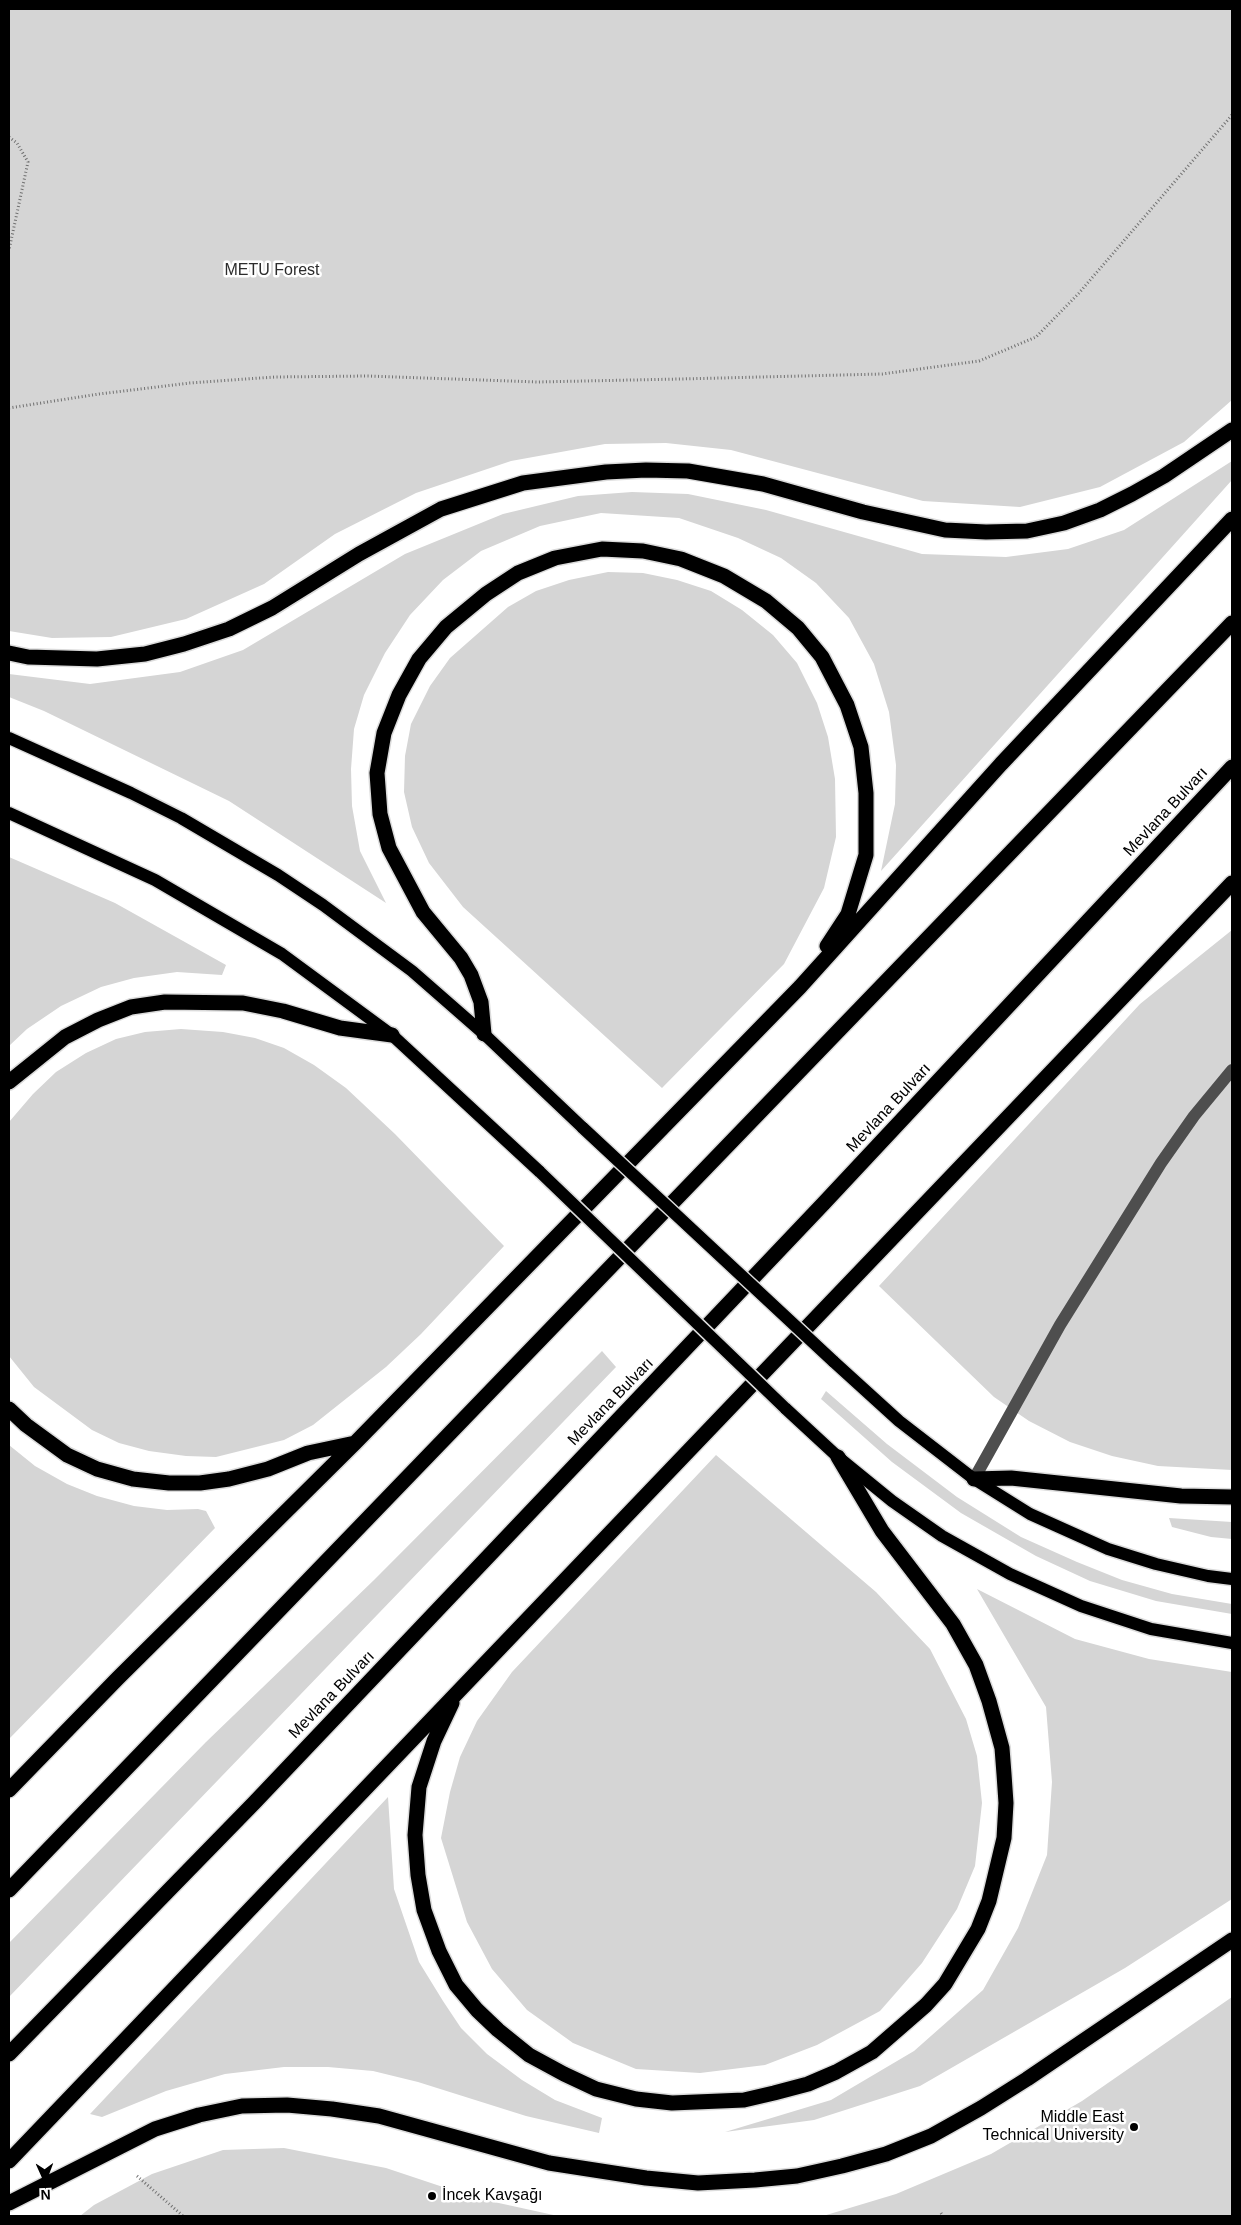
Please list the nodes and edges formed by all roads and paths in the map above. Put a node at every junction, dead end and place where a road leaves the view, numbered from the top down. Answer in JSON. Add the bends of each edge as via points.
{"nodes":[{"id":1,"x":1232,"y":115,"type":"edge"},
{"id":2,"x":9,"y":137,"type":"edge"},
{"id":3,"x":9,"y":250,"type":"edge"},
{"id":4,"x":9,"y":408,"type":"edge"},
{"id":5,"x":1232,"y":430,"type":"edge"},
{"id":6,"x":1232,"y":519,"type":"edge"},
{"id":7,"x":1232,"y":623,"type":"edge"},
{"id":8,"x":9,"y":653,"type":"edge"},
{"id":9,"x":9,"y":738,"type":"edge"},
{"id":10,"x":1232,"y":767,"type":"edge"},
{"id":11,"x":9,"y":813,"type":"edge"},
{"id":12,"x":1232,"y":883,"type":"edge"},
{"id":13,"x":800,"y":987,"type":"junction"},
{"id":14,"x":484,"y":1034,"type":"junction"},
{"id":15,"x":392,"y":1035,"type":"junction"},
{"id":16,"x":1232,"y":1070,"type":"edge"},
{"id":17,"x":9,"y":1082,"type":"edge"},
{"id":18,"x":9,"y":1409,"type":"edge"},
{"id":19,"x":355,"y":1443,"type":"junction"},
{"id":20,"x":838,"y":1457,"type":"junction"},
{"id":21,"x":974,"y":1479,"type":"junction"},
{"id":22,"x":1232,"y":1497,"type":"edge"},
{"id":23,"x":1232,"y":1579,"type":"edge"},
{"id":24,"x":1232,"y":1643,"type":"edge"},
{"id":25,"x":460,"y":1688,"type":"junction"},
{"id":26,"x":9,"y":1790,"type":"edge"},
{"id":27,"x":9,"y":1890,"type":"edge"},
{"id":28,"x":1232,"y":1940,"type":"edge"},
{"id":29,"x":9,"y":2054,"type":"edge"},
{"id":30,"x":9,"y":2161,"type":"edge"},
{"id":31,"x":137,"y":2176,"type":"dead end"},
{"id":32,"x":9,"y":2203,"type":"edge"},
{"id":33,"x":183,"y":2216,"type":"edge"}],
"edges":[{"from":1,"to":4,"type":"path","via":[[1080,293],[1036,337],[979,361],[882,374],[680,379],[537,382],[368,376],[275,377],[144,388]]},
{"from":2,"to":3,"type":"path","via":[[17,143],[28,162]]},
{"from":5,"to":8,"type":"highway","via":[[1164,476],[1100,510],[1064,523],[1027,531],[946,530],[863,512],[763,484],[688,471],[606,472],[523,483],[441,509],[359,554],[272,608],[229,629],[184,644],[145,654],[97,659],[28,657]]},
{"from":6,"to":13,"type":"highway","via":[[1001,764]]},
{"from":7,"to":27,"type":"highway"},
{"from":9,"to":14,"type":"main road","via":[[181,818],[278,875],[412,971]]},
{"from":10,"to":29,"type":"highway","name":"Mevlana Bulvarı","via":[[824,1203],[288,1767]]},
{"from":11,"to":15,"type":"main road","via":[[155,880],[282,954]]},
{"from":12,"to":25,"type":"highway"},
{"from":13,"to":14,"type":"highway","via":[[848,914],[866,855],[866,793],[861,747],[847,705],[822,656],[798,628],[766,601],[724,576],[680,559],[643,551],[602,549],[555,558],[518,573],[446,627],[419,660],[399,695],[384,733],[377,773],[380,814],[389,848],[423,912],[472,975],[481,1002]]},
{"from":13,"to":19,"type":"highway"},
{"from":14,"to":21,"type":"main road","bridge":true,"via":[[899,1421]]},
{"from":15,"to":17,"type":"highway","via":[[340,1028],[243,1003],[165,1002],[131,1007],[98,1020],[65,1037]]},
{"from":15,"to":20,"type":"main road","bridge":true},
{"from":16,"to":21,"type":"lane","via":[[1194,1116],[1156,1171],[1060,1325]]},
{"from":18,"to":19,"type":"highway","via":[[67,1455],[97,1469],[133,1479],[169,1483],[229,1479],[268,1469],[308,1453]]},
{"from":19,"to":26,"type":"highway"},
{"from":20,"to":24,"type":"main road","via":[[942,1536],[1010,1574],[1081,1606],[1151,1629]]},
{"from":20,"to":25,"type":"highway","via":[[882,1531],[953,1624],[976,1665],[1002,1748],[1006,1803],[1004,1838],[989,1901],[978,1929],[945,1984],[926,2006],[872,2052],[808,2084],[774,2093],[744,2100],[672,2103],[636,2099],[596,2089],[529,2055],[498,2030],[456,1985],[424,1910],[418,1875],[415,1836],[419,1788],[434,1741]]},
{"from":21,"to":22,"type":"highway","via":[[1011,1478],[1181,1496]]},
{"from":21,"to":23,"type":"main road","via":[[1030,1514],[1108,1549],[1156,1564]]},
{"from":25,"to":30,"type":"highway"},
{"from":28,"to":32,"type":"highway","via":[[1027,2079],[931,2136],[886,2154],[796,2176],[698,2183],[595,2172],[549,2163],[379,2116],[287,2105],[242,2106],[156,2129]]},
{"from":31,"to":33,"type":"path"}]}
